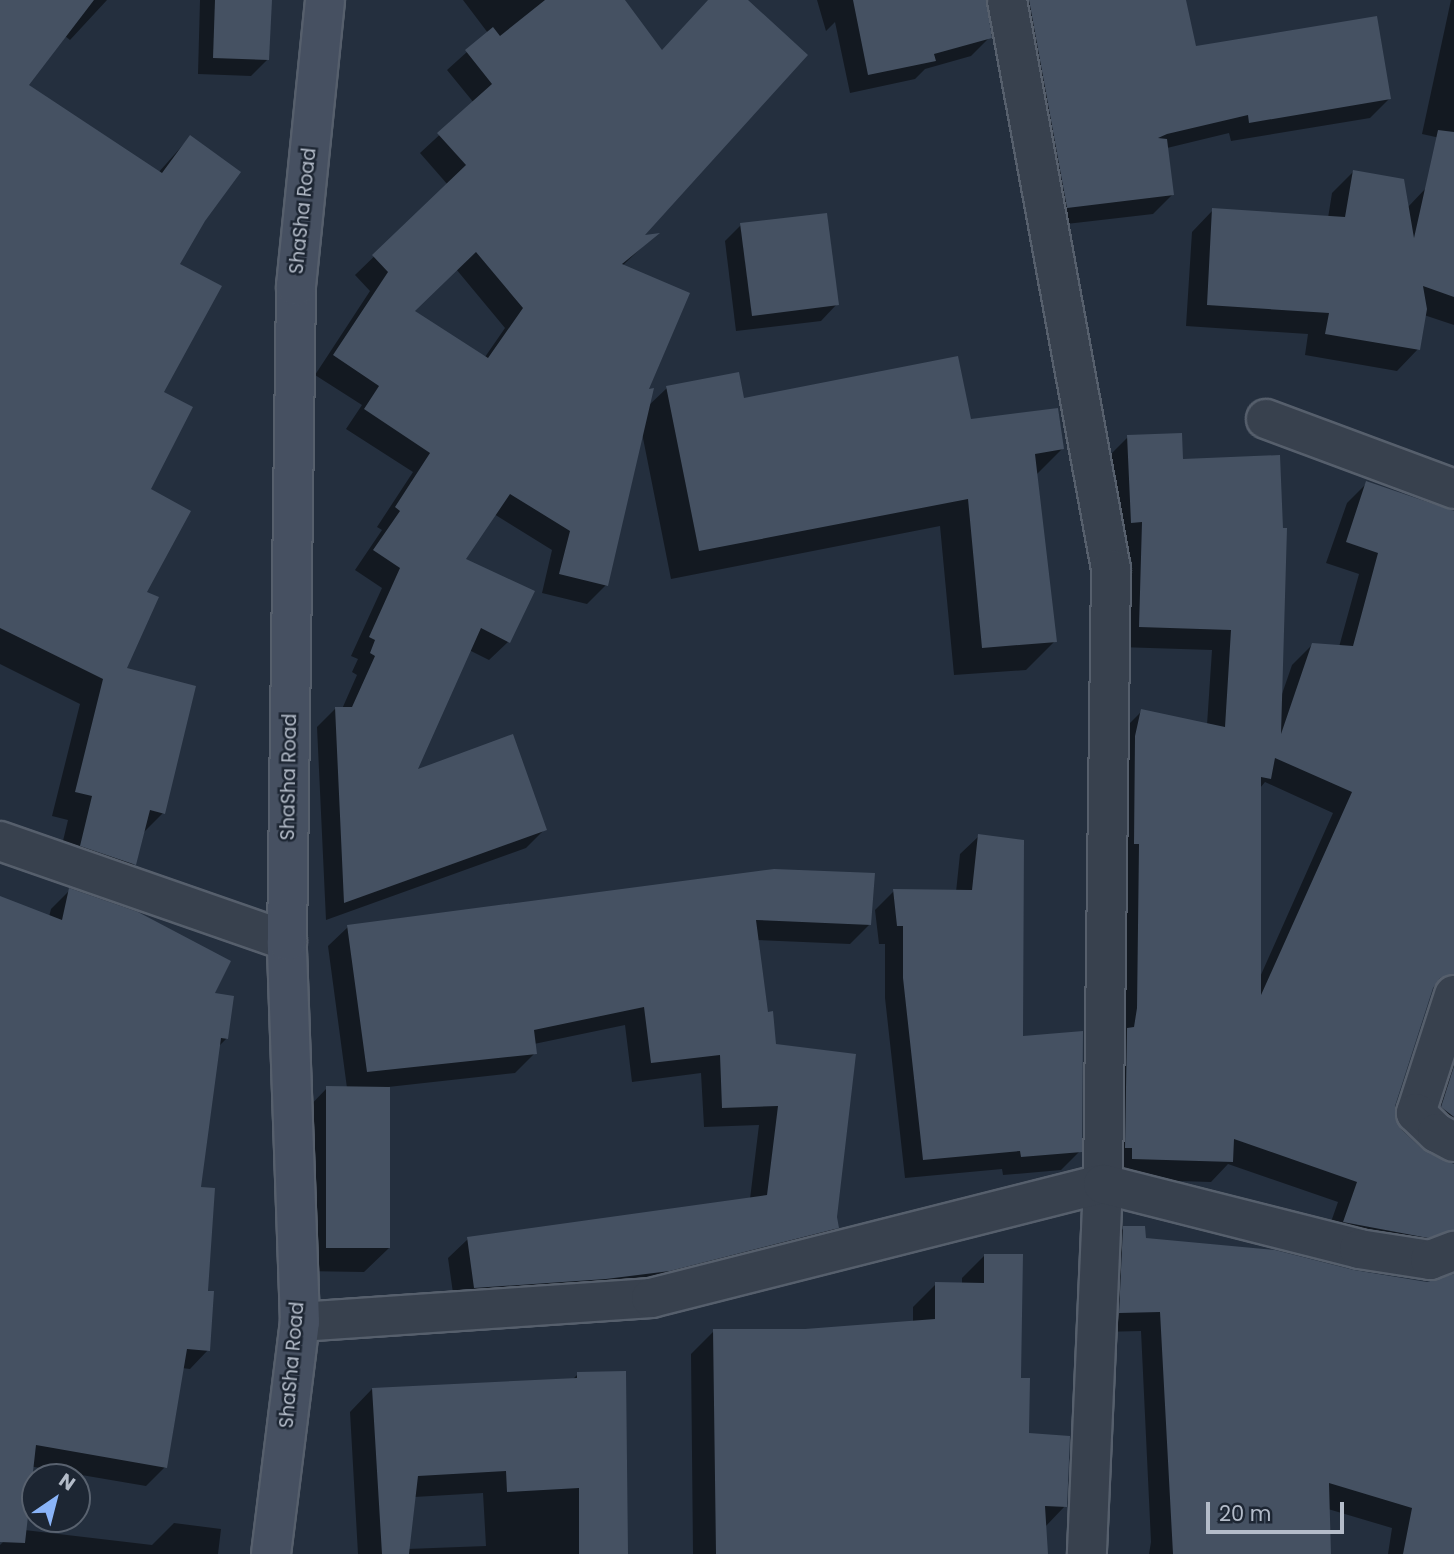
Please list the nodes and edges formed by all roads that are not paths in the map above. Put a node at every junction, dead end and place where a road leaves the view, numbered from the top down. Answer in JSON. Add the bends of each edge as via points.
{"nodes":[{"id":1,"x":324,"y":0,"type":"edge"},
{"id":2,"x":1007,"y":0,"type":"edge"},
{"id":3,"x":1266,"y":419,"type":"dead end"},
{"id":4,"x":1454,"y":489,"type":"edge"},
{"id":5,"x":0,"y":841,"type":"edge"},
{"id":6,"x":287,"y":941,"type":"junction"},
{"id":7,"x":1454,"y":995,"type":"edge"},
{"id":8,"x":1454,"y":1142,"type":"edge"},
{"id":9,"x":1103,"y":1184,"type":"junction"},
{"id":10,"x":1454,"y":1251,"type":"edge"},
{"id":11,"x":300,"y":1322,"type":"junction"},
{"id":12,"x":271,"y":1554,"type":"edge"},
{"id":13,"x":1087,"y":1554,"type":"edge"}],
"edges":[{"from":1,"to":6,"type":"street","name":"ShaSha Road","via":[[296,286]]},
{"from":2,"to":9,"type":"street","via":[[1111,569]]},
{"from":3,"to":4,"type":"street"},
{"from":5,"to":6,"type":"street"},
{"from":6,"to":11,"type":"street","name":"ShaSha Road"},
{"from":7,"to":8,"type":"street","via":[[1416,1113]]},
{"from":9,"to":10,"type":"street","via":[[1359,1249],[1430,1260]]},
{"from":9,"to":11,"type":"street","via":[[651,1298]]},
{"from":9,"to":13,"type":"street"},
{"from":11,"to":12,"type":"street","name":"ShaSha Road"}]}
